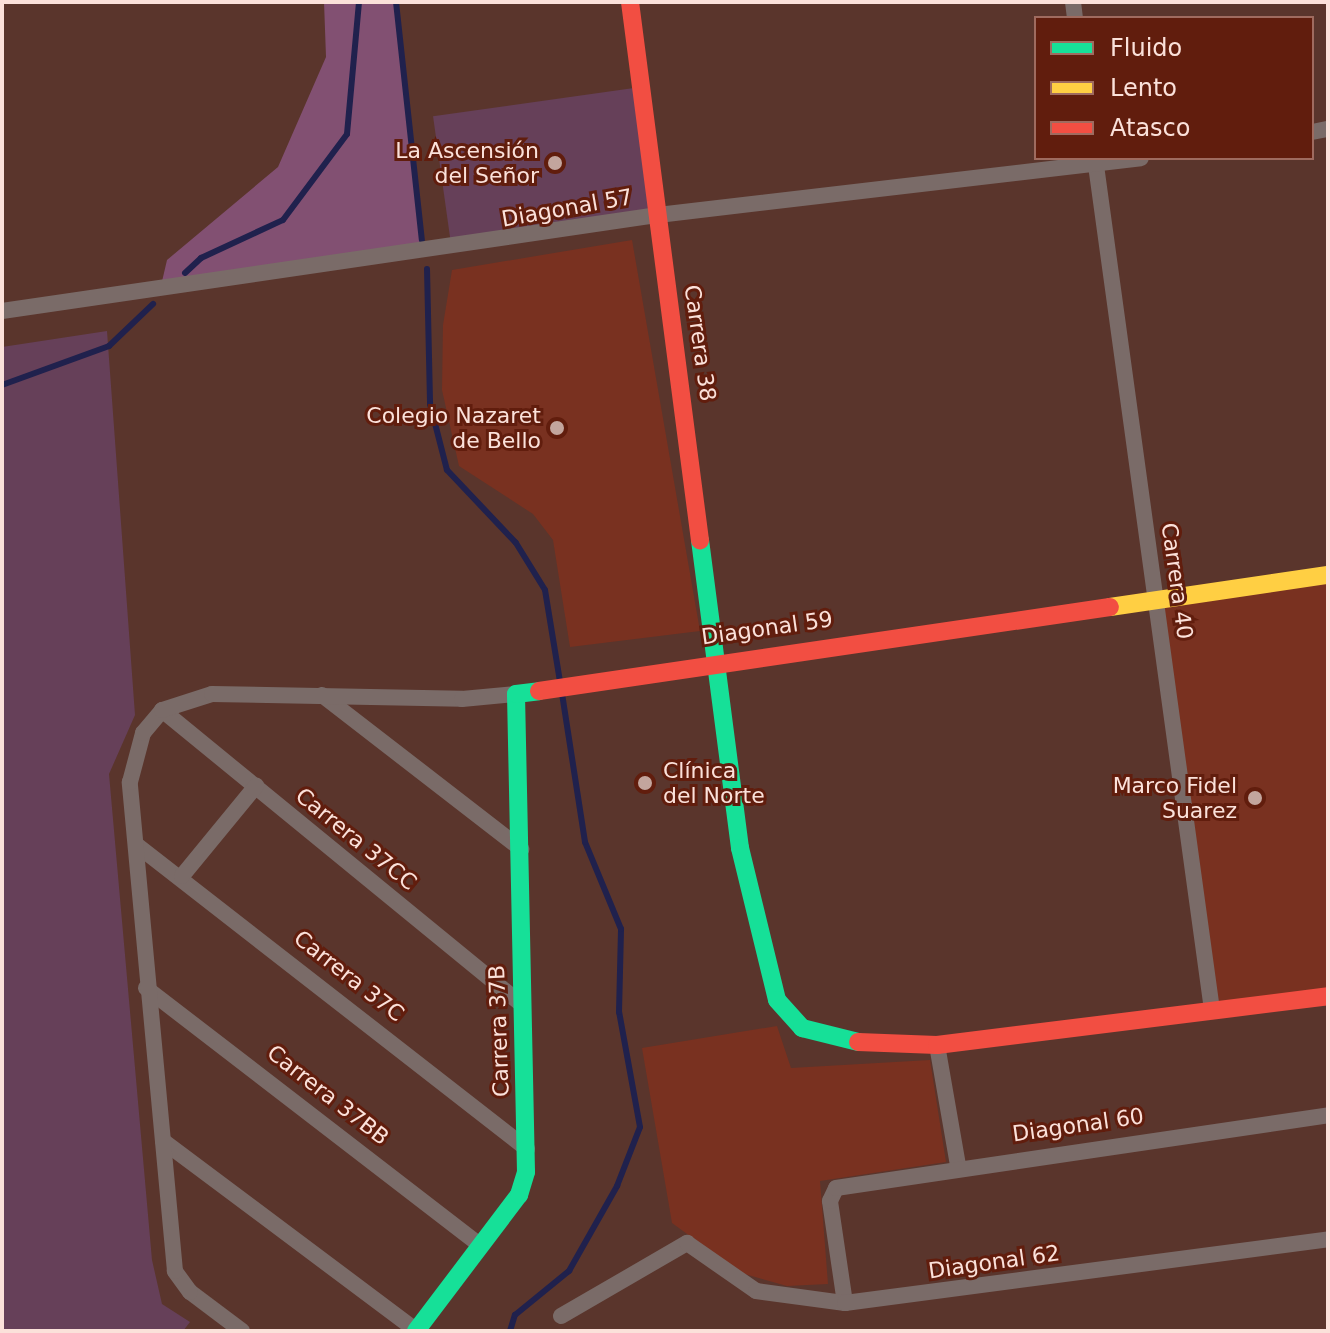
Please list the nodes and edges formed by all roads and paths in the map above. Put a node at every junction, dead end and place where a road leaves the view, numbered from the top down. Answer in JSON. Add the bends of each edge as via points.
{"nodes":[{"id":1,"x":630,"y":2,"type":"edge"},
{"id":2,"x":1118,"y":160,"type":"edge"},
{"id":3,"x":1095,"y":162,"type":"edge"},
{"id":4,"x":658,"y":215,"type":"junction"},
{"id":5,"x":2,"y":311,"type":"edge"},
{"id":6,"x":1328,"y":575,"type":"edge"},
{"id":7,"x":1155,"y":600,"type":"junction"},
{"id":8,"x":719,"y":659,"type":"junction"},
{"id":9,"x":516,"y":694,"type":"junction"},
{"id":10,"x":322,"y":695,"type":"junction"},
{"id":11,"x":162,"y":710,"type":"junction"},
{"id":12,"x":256,"y":786,"type":"junction"},
{"id":13,"x":138,"y":846,"type":"junction"},
{"id":14,"x":521,"y":849,"type":"junction"},
{"id":15,"x":182,"y":876,"type":"junction"},
{"id":16,"x":146,"y":988,"type":"junction"},
{"id":17,"x":1328,"y":996,"type":"edge"},
{"id":18,"x":521,"y":1004,"type":"junction"},
{"id":19,"x":1212,"y":1010,"type":"junction"},
{"id":20,"x":937,"y":1045,"type":"junction"},
{"id":21,"x":1328,"y":1115,"type":"edge"},
{"id":22,"x":163,"y":1141,"type":"junction"},
{"id":23,"x":527,"y":1149,"type":"junction"},
{"id":24,"x":958,"y":1165,"type":"junction"},
{"id":25,"x":1328,"y":1239,"type":"edge"},
{"id":26,"x":479,"y":1244,"type":"junction"},
{"id":27,"x":845,"y":1303,"type":"junction"},
{"id":28,"x":561,"y":1316,"type":"dead end"},
{"id":29,"x":242,"y":1331,"type":"edge"},
{"id":30,"x":416,"y":1331,"type":"edge"}],
"edges":[{"from":1,"to":4,"type":"street","name":"Carrera 38"},
{"from":2,"to":3,"type":"street","name":"Diagonal 57"},
{"from":3,"to":4,"type":"street","name":"Diagonal 57"},
{"from":3,"to":7,"type":"street","name":"Carrera 40"},
{"from":4,"to":5,"type":"street","name":"Diagonal 57"},
{"from":4,"to":8,"type":"street","name":"Carrera 38"},
{"from":6,"to":7,"type":"street","name":"Diagonal 59"},
{"from":7,"to":8,"type":"street","name":"Diagonal 59"},
{"from":7,"to":19,"type":"street","name":"Carrera 40"},
{"from":8,"to":9,"type":"street","name":"Diagonal 59"},
{"from":8,"to":20,"type":"street","name":"Carrera 38","via":[[740,848],[777,1000],[802,1028],[837,1041]]},
{"from":9,"to":10,"type":"street","name":"Diagonal 59"},
{"from":9,"to":14,"type":"street","name":"Carrera 37B"},
{"from":10,"to":11,"type":"street","name":"Diagonal 59","via":[[212,694]]},
{"from":10,"to":14,"type":"street"},
{"from":11,"to":12,"type":"street","name":"Carrera 37CC"},
{"from":11,"to":13,"type":"street","via":[[133,759]]},
{"from":12,"to":15,"type":"street"},
{"from":12,"to":18,"type":"street","name":"Carrera 37CC"},
{"from":13,"to":15,"type":"street","name":"Carrera 37C"},
{"from":13,"to":16,"type":"street"},
{"from":14,"to":18,"type":"street","name":"Carrera 37B"},
{"from":15,"to":23,"type":"street","name":"Carrera 37C"},
{"from":16,"to":22,"type":"street"},
{"from":16,"to":26,"type":"street","name":"Carrera 37BB"},
{"from":17,"to":19,"type":"street"},
{"from":18,"to":23,"type":"street","name":"Carrera 37B"},
{"from":19,"to":20,"type":"street"},
{"from":20,"to":24,"type":"street"},
{"from":21,"to":24,"type":"street","name":"Diagonal 60"},
{"from":22,"to":29,"type":"street","via":[[179,1282]]},
{"from":22,"to":30,"type":"street"},
{"from":23,"to":26,"type":"street","name":"Carrera 37B","via":[[519,1195]]},
{"from":24,"to":27,"type":"street","name":"Diagonal 60","via":[[836,1188],[830,1201]]},
{"from":25,"to":27,"type":"street","name":"Diagonal 62"},
{"from":26,"to":30,"type":"street","name":"Carrera 37B"},
{"from":27,"to":28,"type":"street","name":"Diagonal 62","via":[[756,1291],[693,1244],[680,1245]]}]}
